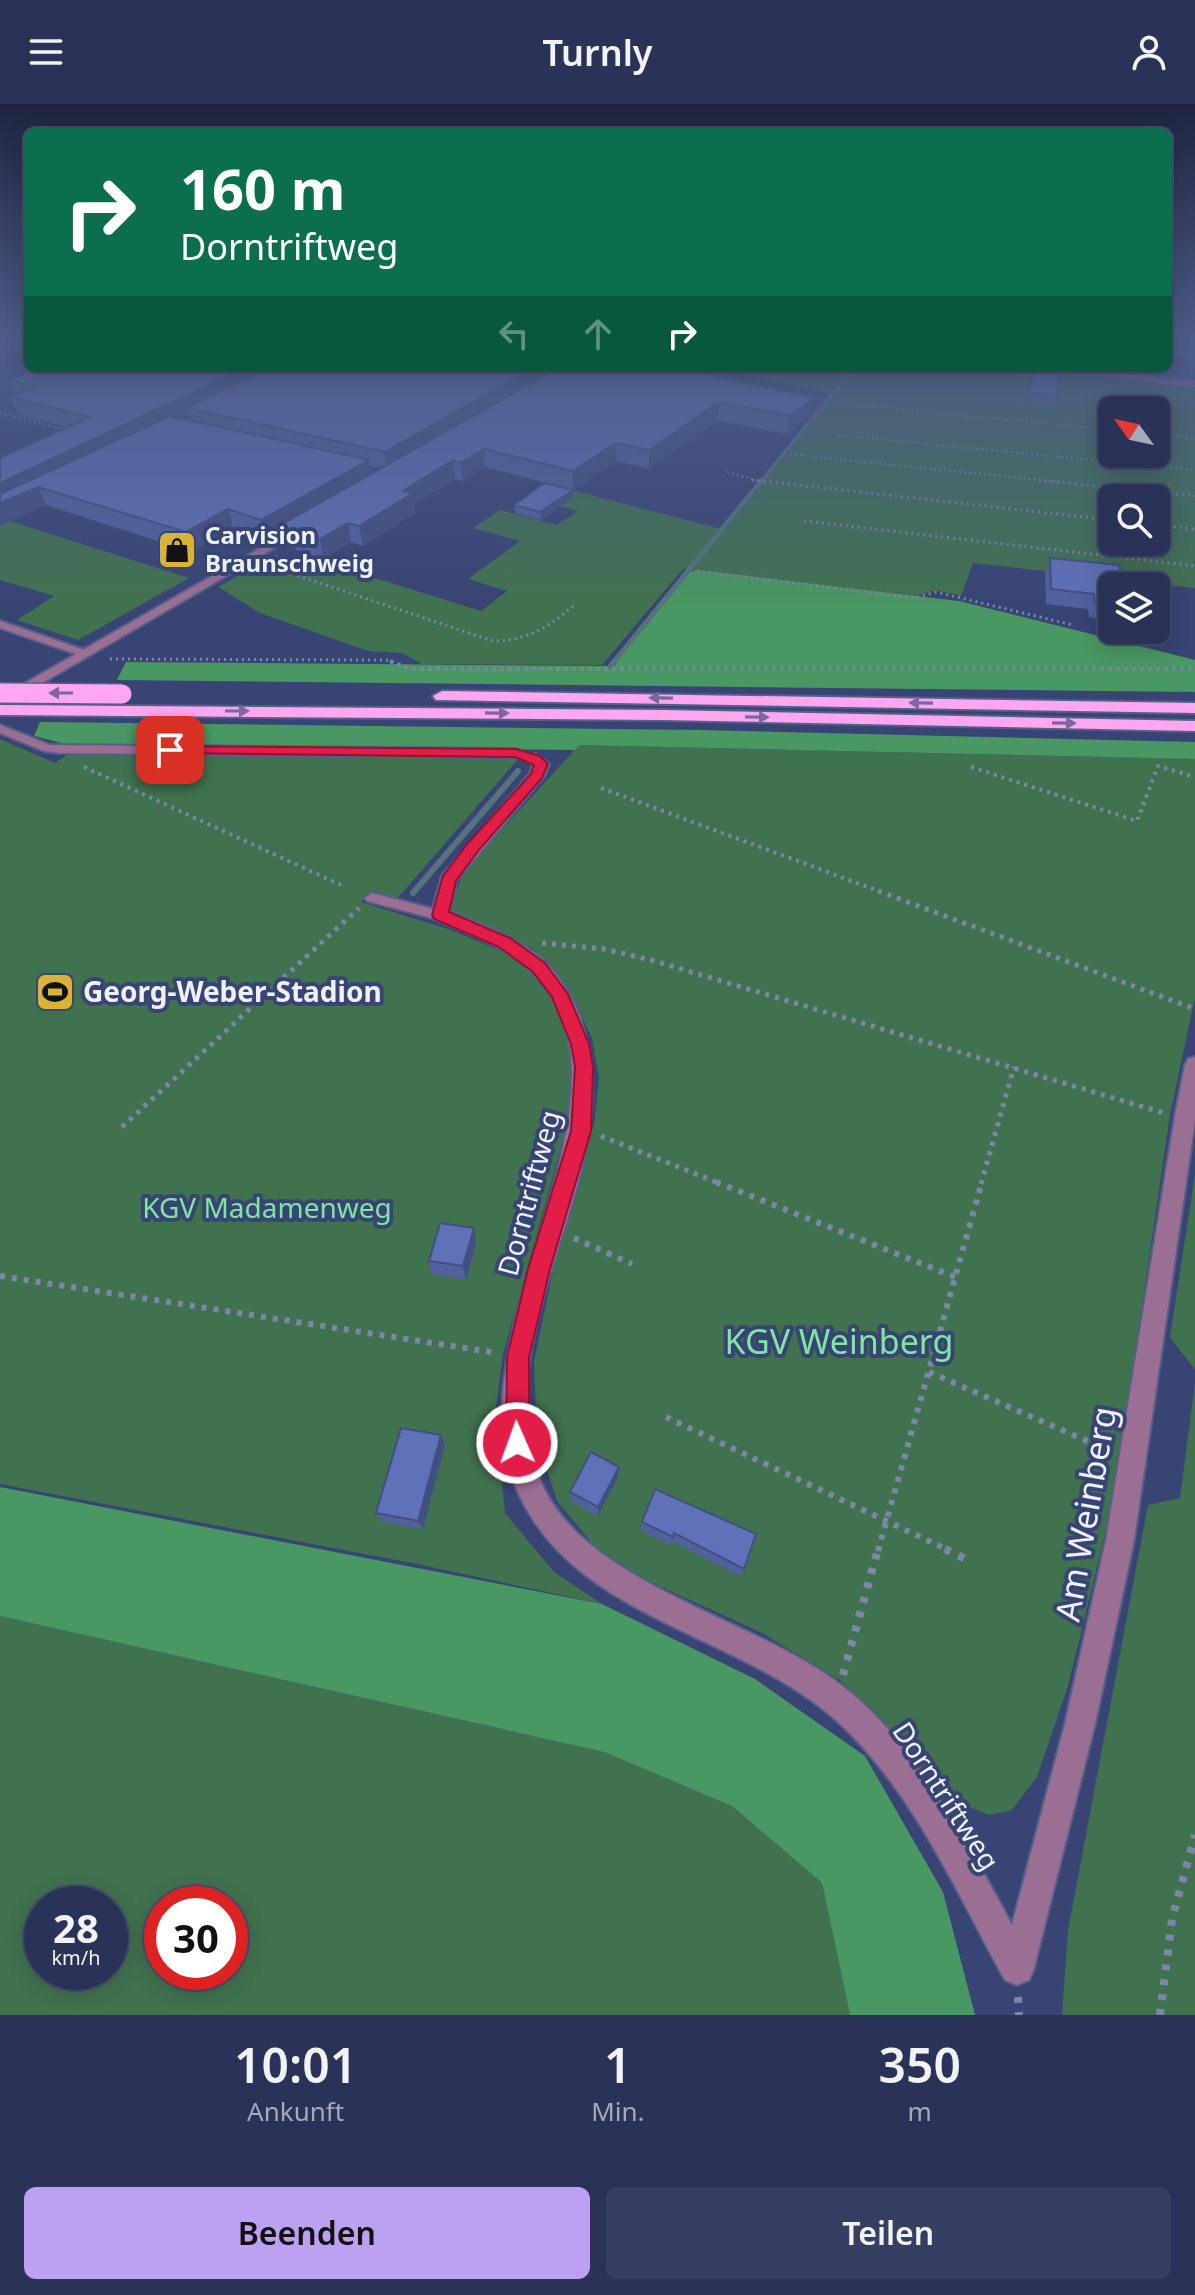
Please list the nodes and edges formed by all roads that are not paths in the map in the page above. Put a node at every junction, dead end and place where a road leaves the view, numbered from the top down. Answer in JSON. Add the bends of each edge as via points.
{"nodes":[{"id":1,"x":320,"y":516,"type":"edge"},
{"id":2,"x":0,"y":624,"type":"edge"},
{"id":3,"x":80,"y":655,"type":"junction"},
{"id":4,"x":0,"y":693,"type":"edge"},
{"id":5,"x":0,"y":702,"type":"edge"},
{"id":6,"x":1195,"y":708,"type":"edge"},
{"id":7,"x":0,"y":710,"type":"edge"},
{"id":8,"x":1195,"y":726,"type":"edge"},
{"id":9,"x":0,"y":729,"type":"edge"},
{"id":10,"x":535,"y":759,"type":"joint"},
{"id":11,"x":372,"y":898,"type":"road end"},
{"id":12,"x":440,"y":915,"type":"junction"},
{"id":13,"x":1195,"y":1065,"type":"edge"},
{"id":14,"x":1017,"y":1968,"type":"joint"}],
"edges":[{"from":1,"to":3,"type":"street"},
{"from":2,"to":3,"type":"lane"},
{"from":3,"to":5,"type":"street"},
{"from":6,"to":4,"type":"highway","one_way":true,"bridge":true},
{"from":7,"to":8,"type":"highway","one_way":true},
{"from":9,"to":10,"type":"lane","via":[[59,749],[516,753]]},
{"from":10,"to":12,"type":"street","via":[[541,764],[537,775],[448,880]]},
{"from":11,"to":12,"type":"lane"},
{"from":12,"to":14,"type":"street","name":"Dorntriftweg","via":[[504,942],[550,979],[572,1021],[584,1067],[581,1131],[518,1357],[520,1460],[533,1497],[562,1539],[627,1588],[738,1639],[831,1695],[866,1727],[927,1811]]},
{"from":13,"to":14,"type":"street","name":"Am Weinberg","via":[[1103,1627]]}]}
